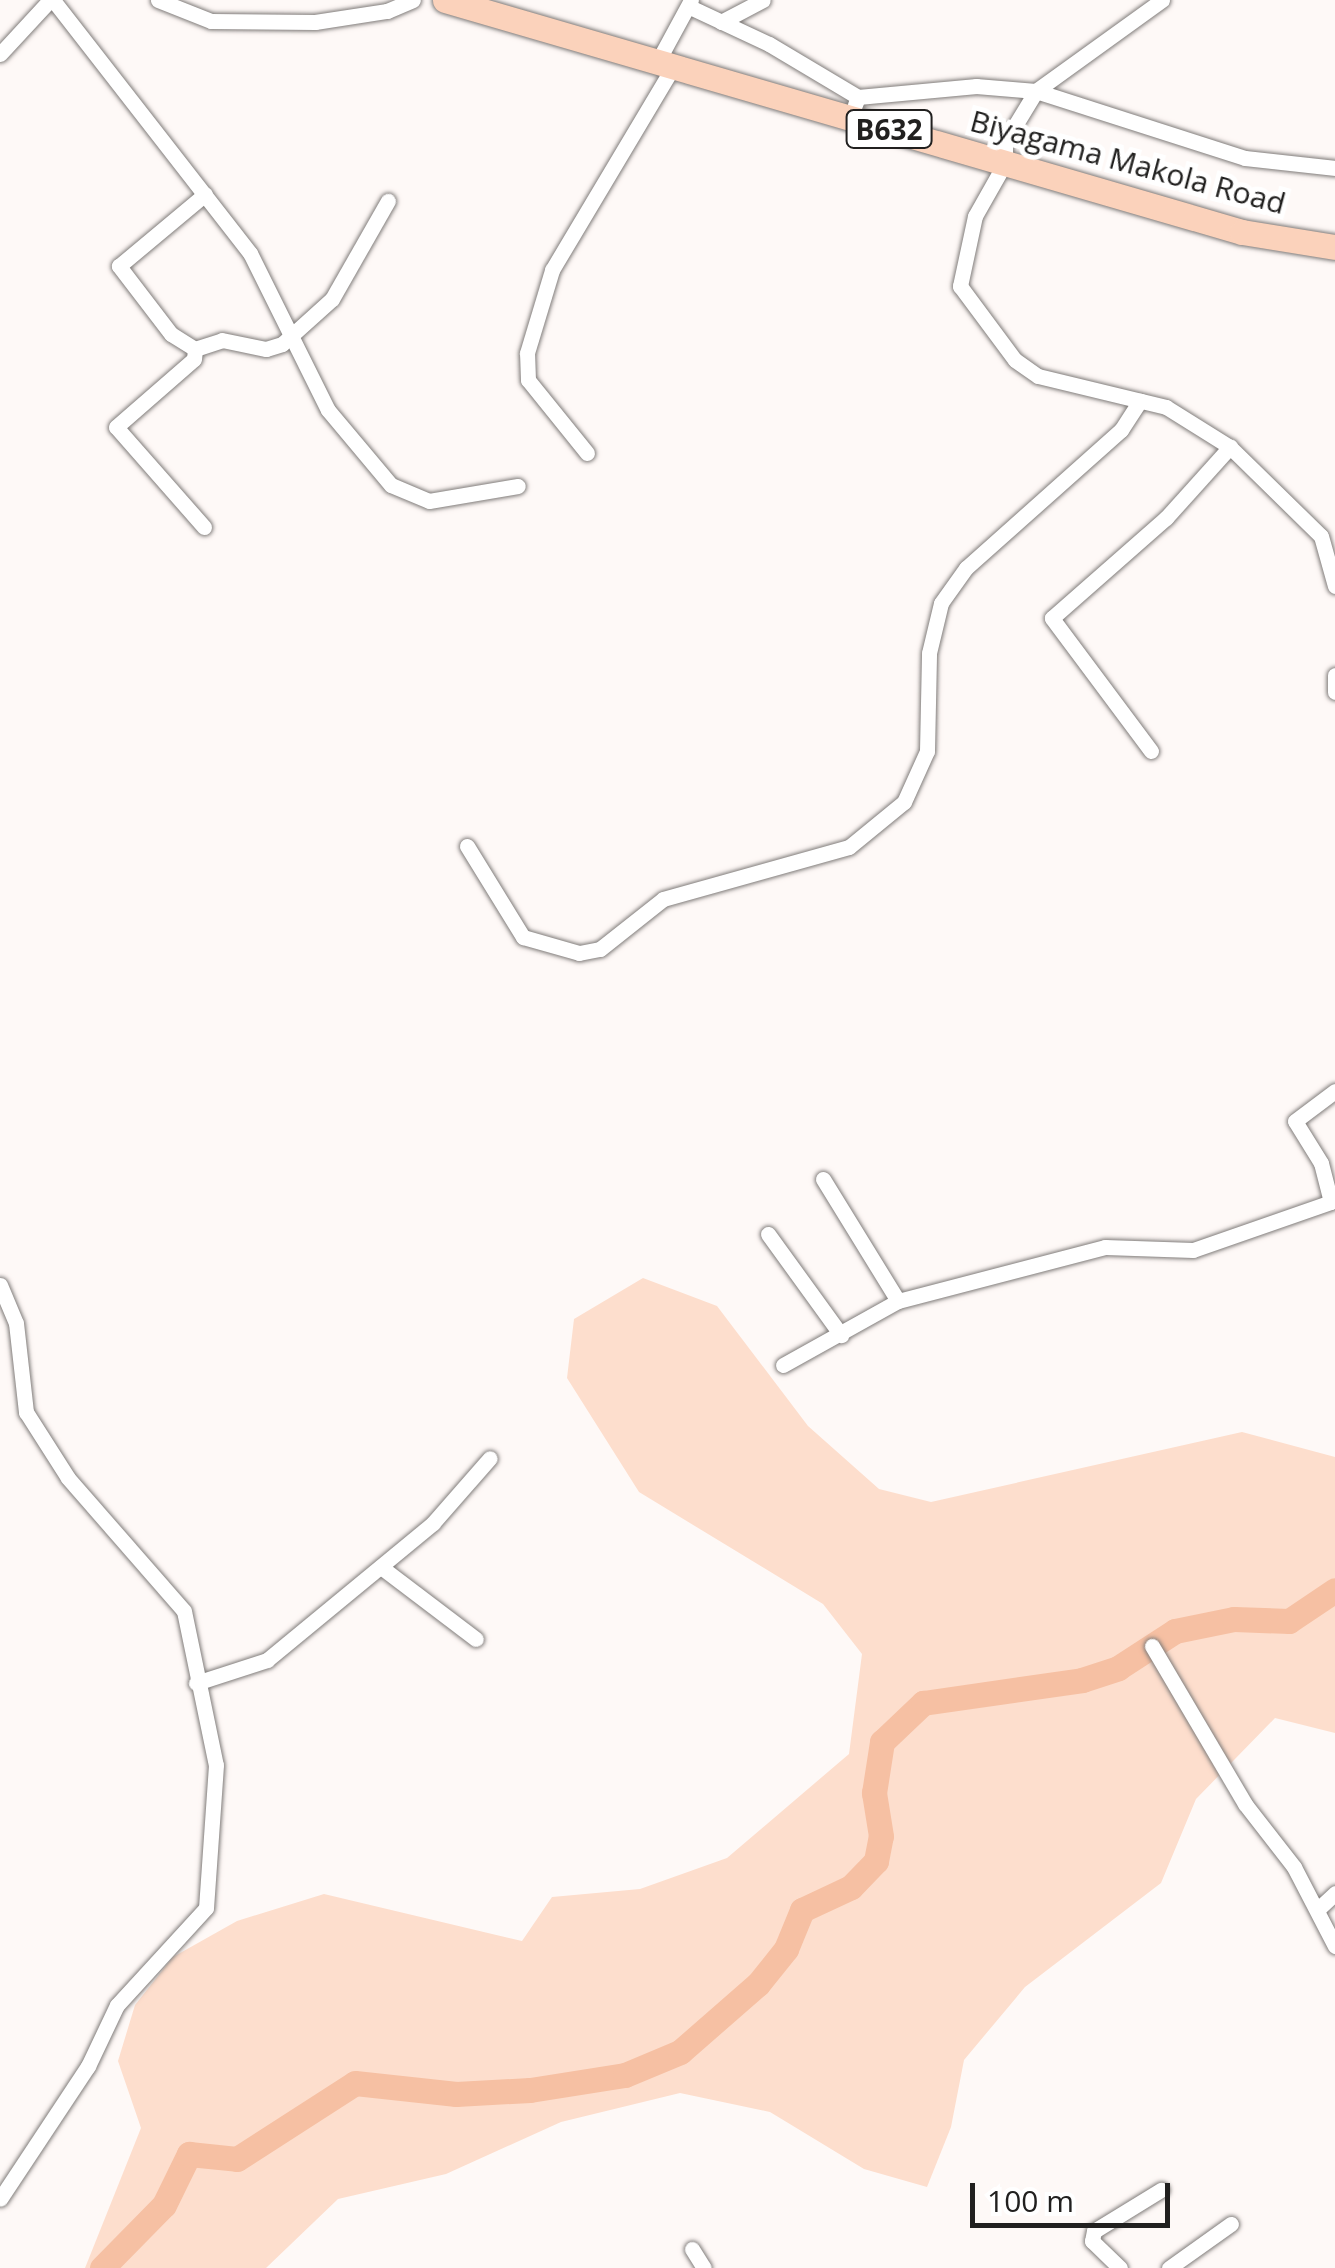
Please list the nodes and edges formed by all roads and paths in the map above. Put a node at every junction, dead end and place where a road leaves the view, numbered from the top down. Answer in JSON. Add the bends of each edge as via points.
{"nodes":[{"id":1,"x":52,"y":0,"type":"edge"},
{"id":2,"x":158,"y":0,"type":"edge"},
{"id":3,"x":414,"y":0,"type":"edge"},
{"id":4,"x":445,"y":0,"type":"edge"},
{"id":5,"x":763,"y":0,"type":"edge"},
{"id":6,"x":1156,"y":2,"type":"edge"},
{"id":7,"x":692,"y":4,"type":"edge"},
{"id":8,"x":721,"y":22,"type":"junction"},
{"id":9,"x":0,"y":54,"type":"edge"},
{"id":10,"x":667,"y":62,"type":"junction"},
{"id":11,"x":1036,"y":90,"type":"junction"},
{"id":12,"x":854,"y":107,"type":"junction"},
{"id":13,"x":1005,"y":163,"type":"junction"},
{"id":14,"x":1335,"y":168,"type":"edge"},
{"id":15,"x":206,"y":194,"type":"junction"},
{"id":16,"x":388,"y":201,"type":"dead end"},
{"id":17,"x":1335,"y":247,"type":"edge"},
{"id":18,"x":291,"y":332,"type":"junction"},
{"id":19,"x":196,"y":350,"type":"junction"},
{"id":20,"x":1140,"y":401,"type":"junction"},
{"id":21,"x":1230,"y":447,"type":"junction"},
{"id":22,"x":587,"y":452,"type":"dead end"},
{"id":23,"x":518,"y":486,"type":"dead end"},
{"id":24,"x":204,"y":527,"type":"dead end"},
{"id":25,"x":1335,"y":586,"type":"edge"},
{"id":26,"x":1335,"y":675,"type":"edge"},
{"id":27,"x":1335,"y":692,"type":"edge"},
{"id":28,"x":1150,"y":751,"type":"dead end"},
{"id":29,"x":467,"y":846,"type":"dead end"},
{"id":30,"x":1335,"y":1090,"type":"edge"},
{"id":31,"x":823,"y":1178,"type":"dead end"},
{"id":32,"x":1334,"y":1203,"type":"edge"},
{"id":33,"x":768,"y":1234,"type":"dead end"},
{"id":34,"x":0,"y":1285,"type":"edge"},
{"id":35,"x":898,"y":1302,"type":"junction"},
{"id":36,"x":842,"y":1335,"type":"junction"},
{"id":37,"x":783,"y":1365,"type":"dead end"},
{"id":38,"x":490,"y":1458,"type":"dead end"},
{"id":39,"x":381,"y":1567,"type":"junction"},
{"id":40,"x":476,"y":1639,"type":"dead end"},
{"id":41,"x":1152,"y":1646,"type":"dead end"},
{"id":42,"x":196,"y":1683,"type":"junction"},
{"id":43,"x":1335,"y":1893,"type":"edge"},
{"id":44,"x":1317,"y":1910,"type":"junction"},
{"id":45,"x":1335,"y":1946,"type":"edge"},
{"id":46,"x":1161,"y":2190,"type":"dead end"},
{"id":47,"x":0,"y":2199,"type":"edge"},
{"id":48,"x":1231,"y":2224,"type":"dead end"},
{"id":49,"x":692,"y":2248,"type":"dead end"},
{"id":50,"x":704,"y":2268,"type":"edge"},
{"id":51,"x":1120,"y":2268,"type":"edge"},
{"id":52,"x":1170,"y":2268,"type":"edge"}],
"edges":[{"from":1,"to":9,"type":"street"},
{"from":1,"to":15,"type":"street"},
{"from":2,"to":3,"type":"street","via":[[211,21],[314,22],[387,12]]},
{"from":4,"to":10,"type":"main road","name":"Biyagama Makola Road","number":"B632"},
{"from":5,"to":8,"type":"street"},
{"from":6,"to":11,"type":"street"},
{"from":7,"to":8,"type":"street"},
{"from":7,"to":10,"type":"street"},
{"from":8,"to":12,"type":"street"},
{"from":10,"to":12,"type":"main road","name":"Biyagama Makola Road","number":"B632"},
{"from":10,"to":22,"type":"street","via":[[552,270],[528,353],[528,380]]},
{"from":11,"to":12,"type":"street","via":[[976,86]]},
{"from":11,"to":13,"type":"street","via":[[1005,142]]},
{"from":11,"to":14,"type":"street","via":[[1245,158]]},
{"from":12,"to":13,"type":"main road","name":"Biyagama Makola Road","number":"B632"},
{"from":13,"to":17,"type":"main road","name":"Biyagama Makola Road","number":"B632","via":[[1242,232]]},
{"from":13,"to":20,"type":"street","via":[[975,216],[960,286],[1015,360],[1038,376]]},
{"from":15,"to":18,"type":"street","via":[[250,253]]},
{"from":15,"to":19,"type":"street","via":[[119,266],[171,334]]},
{"from":16,"to":18,"type":"street","via":[[332,299]]},
{"from":18,"to":19,"type":"street","via":[[266,349],[222,340]]},
{"from":18,"to":23,"type":"street","via":[[328,410],[391,485],[429,501]]},
{"from":19,"to":24,"type":"street","via":[[194,359],[116,428]]},
{"from":20,"to":21,"type":"street","via":[[1166,407]]},
{"from":20,"to":29,"type":"street","via":[[1121,430],[966,568],[942,603],[929,653],[927,751],[904,802],[849,847],[663,899],[600,950],[579,953],[523,937]]},
{"from":21,"to":25,"type":"street","via":[[1321,536]]},
{"from":21,"to":28,"type":"street","via":[[1166,518],[1052,618]]},
{"from":26,"to":27,"type":"street"},
{"from":30,"to":32,"type":"street","via":[[1294,1121],[1321,1164]]},
{"from":31,"to":35,"type":"street"},
{"from":32,"to":35,"type":"street","via":[[1193,1250],[1104,1247]]},
{"from":33,"to":36,"type":"street"},
{"from":34,"to":42,"type":"street","via":[[16,1323],[26,1412],[68,1478],[184,1611]]},
{"from":35,"to":36,"type":"street"},
{"from":36,"to":37,"type":"street"},
{"from":38,"to":39,"type":"street","via":[[433,1524]]},
{"from":39,"to":40,"type":"street"},
{"from":39,"to":42,"type":"street","via":[[267,1660]]},
{"from":41,"to":44,"type":"street"},
{"from":42,"to":47,"type":"street","via":[[216,1764],[206,1908],[117,2005],[88,2066]]},
{"from":43,"to":44,"type":"street"},
{"from":44,"to":45,"type":"street"},
{"from":46,"to":51,"type":"street","via":[[1094,2231],[1092,2241]]},
{"from":48,"to":52,"type":"street"},
{"from":49,"to":50,"type":"street"}]}
